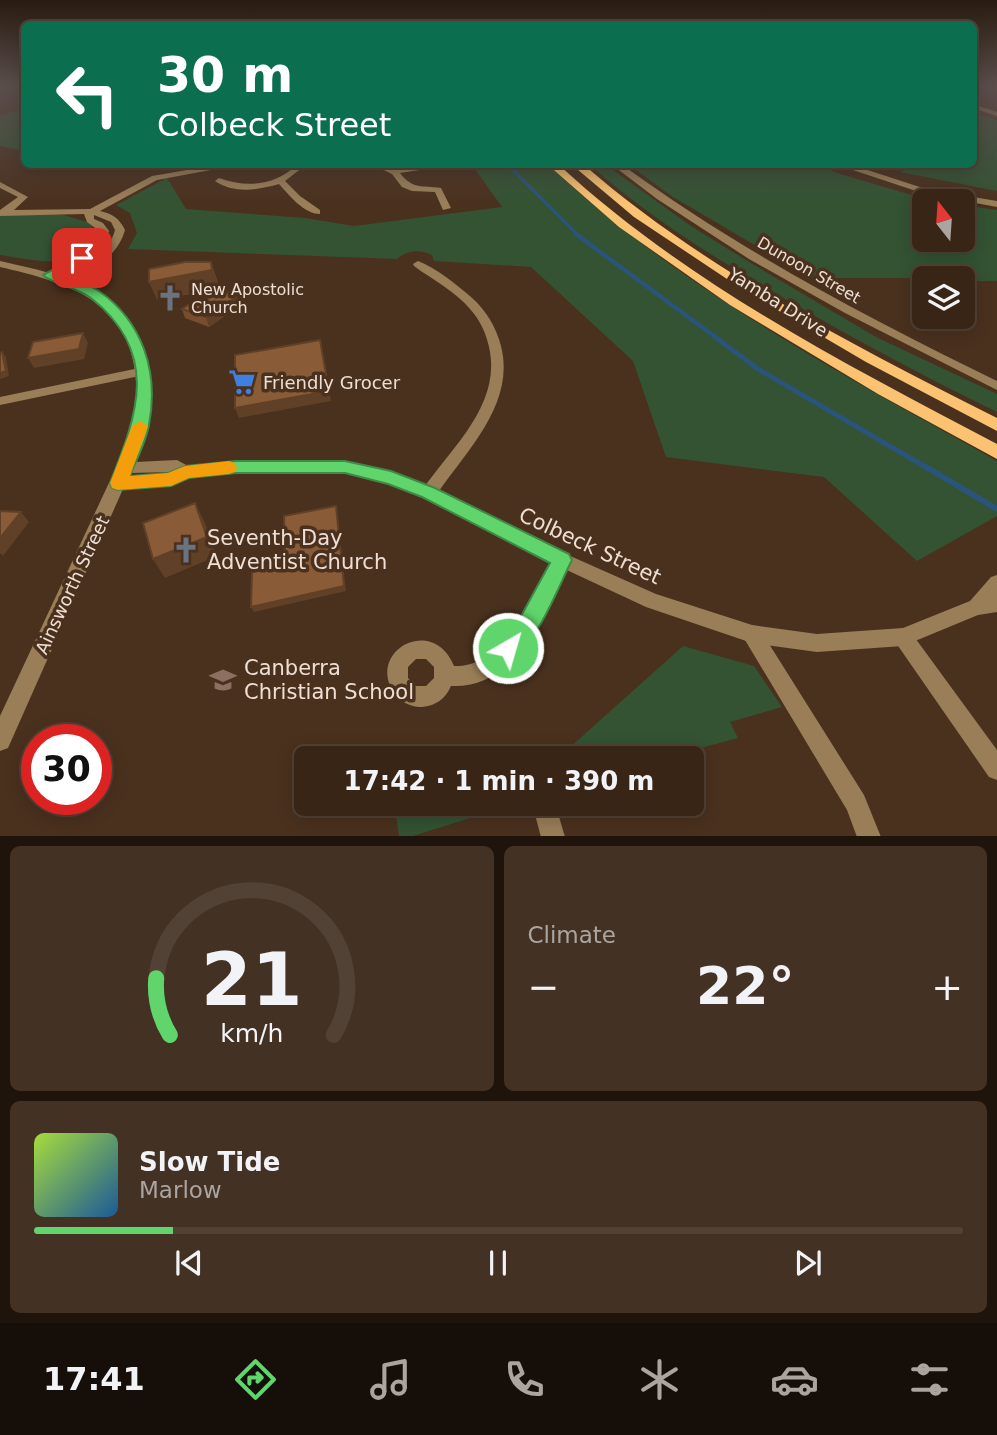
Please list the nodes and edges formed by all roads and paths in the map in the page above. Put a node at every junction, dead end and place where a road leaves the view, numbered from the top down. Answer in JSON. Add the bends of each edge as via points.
{"nodes":[{"id":1,"x":215,"y":168,"type":"edge"},
{"id":2,"x":298,"y":168,"type":"edge"},
{"id":3,"x":386,"y":168,"type":"edge"},
{"id":4,"x":417,"y":168,"type":"edge"},
{"id":5,"x":557,"y":168,"type":"edge"},
{"id":6,"x":581,"y":168,"type":"edge"},
{"id":7,"x":620,"y":168,"type":"edge"},
{"id":8,"x":852,"y":168,"type":"edge"},
{"id":9,"x":870,"y":168,"type":"edge"},
{"id":10,"x":395,"y":172,"type":"junction"},
{"id":11,"x":219,"y":181,"type":"dead end"},
{"id":12,"x":281,"y":181,"type":"junction"},
{"id":13,"x":0,"y":185,"type":"edge"},
{"id":14,"x":997,"y":198,"type":"edge"},
{"id":15,"x":997,"y":204,"type":"edge"},
{"id":16,"x":446,"y":208,"type":"dead end"},
{"id":17,"x":317,"y":212,"type":"dead end"},
{"id":18,"x":2,"y":213,"type":"edge"},
{"id":19,"x":89,"y":214,"type":"junction"},
{"id":20,"x":0,"y":264,"type":"edge"},
{"id":21,"x":418,"y":264,"type":"dead end"},
{"id":22,"x":49,"y":275,"type":"junction"},
{"id":23,"x":64,"y":281,"type":"junction"},
{"id":24,"x":144,"y":372,"type":"junction"},
{"id":25,"x":997,"y":386,"type":"edge"},
{"id":26,"x":0,"y":401,"type":"edge"},
{"id":27,"x":990,"y":421,"type":"edge"},
{"id":28,"x":997,"y":431,"type":"edge"},
{"id":29,"x":997,"y":452,"type":"edge"},
{"id":30,"x":122,"y":476,"type":"junction"},
{"id":31,"x":429,"y":492,"type":"junction"},
{"id":32,"x":562,"y":560,"type":"junction"},
{"id":33,"x":997,"y":583,"type":"edge"},
{"id":34,"x":997,"y":604,"type":"edge"},
{"id":35,"x":977,"y":607,"type":"junction"},
{"id":36,"x":752,"y":634,"type":"junction"},
{"id":37,"x":903,"y":637,"type":"junction"},
{"id":38,"x":444,"y":676,"type":"dead end"},
{"id":39,"x":0,"y":740,"type":"edge"},
{"id":40,"x":997,"y":769,"type":"edge"},
{"id":41,"x":547,"y":816,"type":"edge"},
{"id":42,"x":553,"y":836,"type":"edge"},
{"id":43,"x":869,"y":836,"type":"edge"}],
"edges":[{"from":1,"to":19,"type":"street","via":[[155,178]]},
{"from":2,"to":12,"type":"street"},
{"from":3,"to":10,"type":"street"},
{"from":4,"to":10,"type":"street"},
{"from":5,"to":29,"type":"main road","name":"Yamba Drive","via":[[631,231],[722,293]]},
{"from":6,"to":27,"type":"main road","name":"Yamba Drive","via":[[729,275]]},
{"from":7,"to":25,"type":"street","name":"Dunoon Street","via":[[801,285]]},
{"from":8,"to":15,"type":"street","via":[[925,191]]},
{"from":9,"to":14,"type":"street","via":[[931,186]]},
{"from":10,"to":16,"type":"street","via":[[405,185],[438,190]]},
{"from":11,"to":12,"type":"street","via":[[244,187]]},
{"from":12,"to":17,"type":"street"},
{"from":13,"to":18,"type":"street","via":[[24,197]]},
{"from":18,"to":19,"type":"street"},
{"from":19,"to":22,"type":"street","via":[[104,231],[103,239],[82,258]]},
{"from":19,"to":23,"type":"street","via":[[114,219],[119,237],[99,258]]},
{"from":20,"to":22,"type":"street","name":"Ainsworth Street"},
{"from":21,"to":31,"type":"street","via":[[470,302],[488,325],[499,363],[493,402]]},
{"from":22,"to":23,"type":"street","name":"Ainsworth Street"},
{"from":23,"to":24,"type":"street","name":"Ainsworth Street","via":[[92,292],[116,312],[133,335]]},
{"from":24,"to":26,"type":"street"},
{"from":24,"to":30,"type":"street","name":"Ainsworth Street","via":[[141,425]]},
{"from":27,"to":28,"type":"main road","name":"Yamba Drive"},
{"from":30,"to":31,"type":"street","name":"Colbeck Street","via":[[171,480],[185,472],[259,466],[345,467]]},
{"from":30,"to":39,"type":"street","name":"Ainsworth Street"},
{"from":31,"to":32,"type":"street","name":"Colbeck Street"},
{"from":32,"to":36,"type":"street","name":"Colbeck Street","via":[[652,601]]},
{"from":32,"to":38,"type":"street","via":[[522,636],[489,665],[466,676]]},
{"from":33,"to":35,"type":"street","name":"Colbeck Street"},
{"from":34,"to":35,"type":"street","name":"Colbeck Street"},
{"from":35,"to":37,"type":"street","name":"Colbeck Street"},
{"from":36,"to":37,"type":"street","name":"Colbeck Street","via":[[817,643]]},
{"from":36,"to":43,"type":"street","via":[[856,803]]},
{"from":37,"to":40,"type":"street"},
{"from":41,"to":42,"type":"street"}]}
